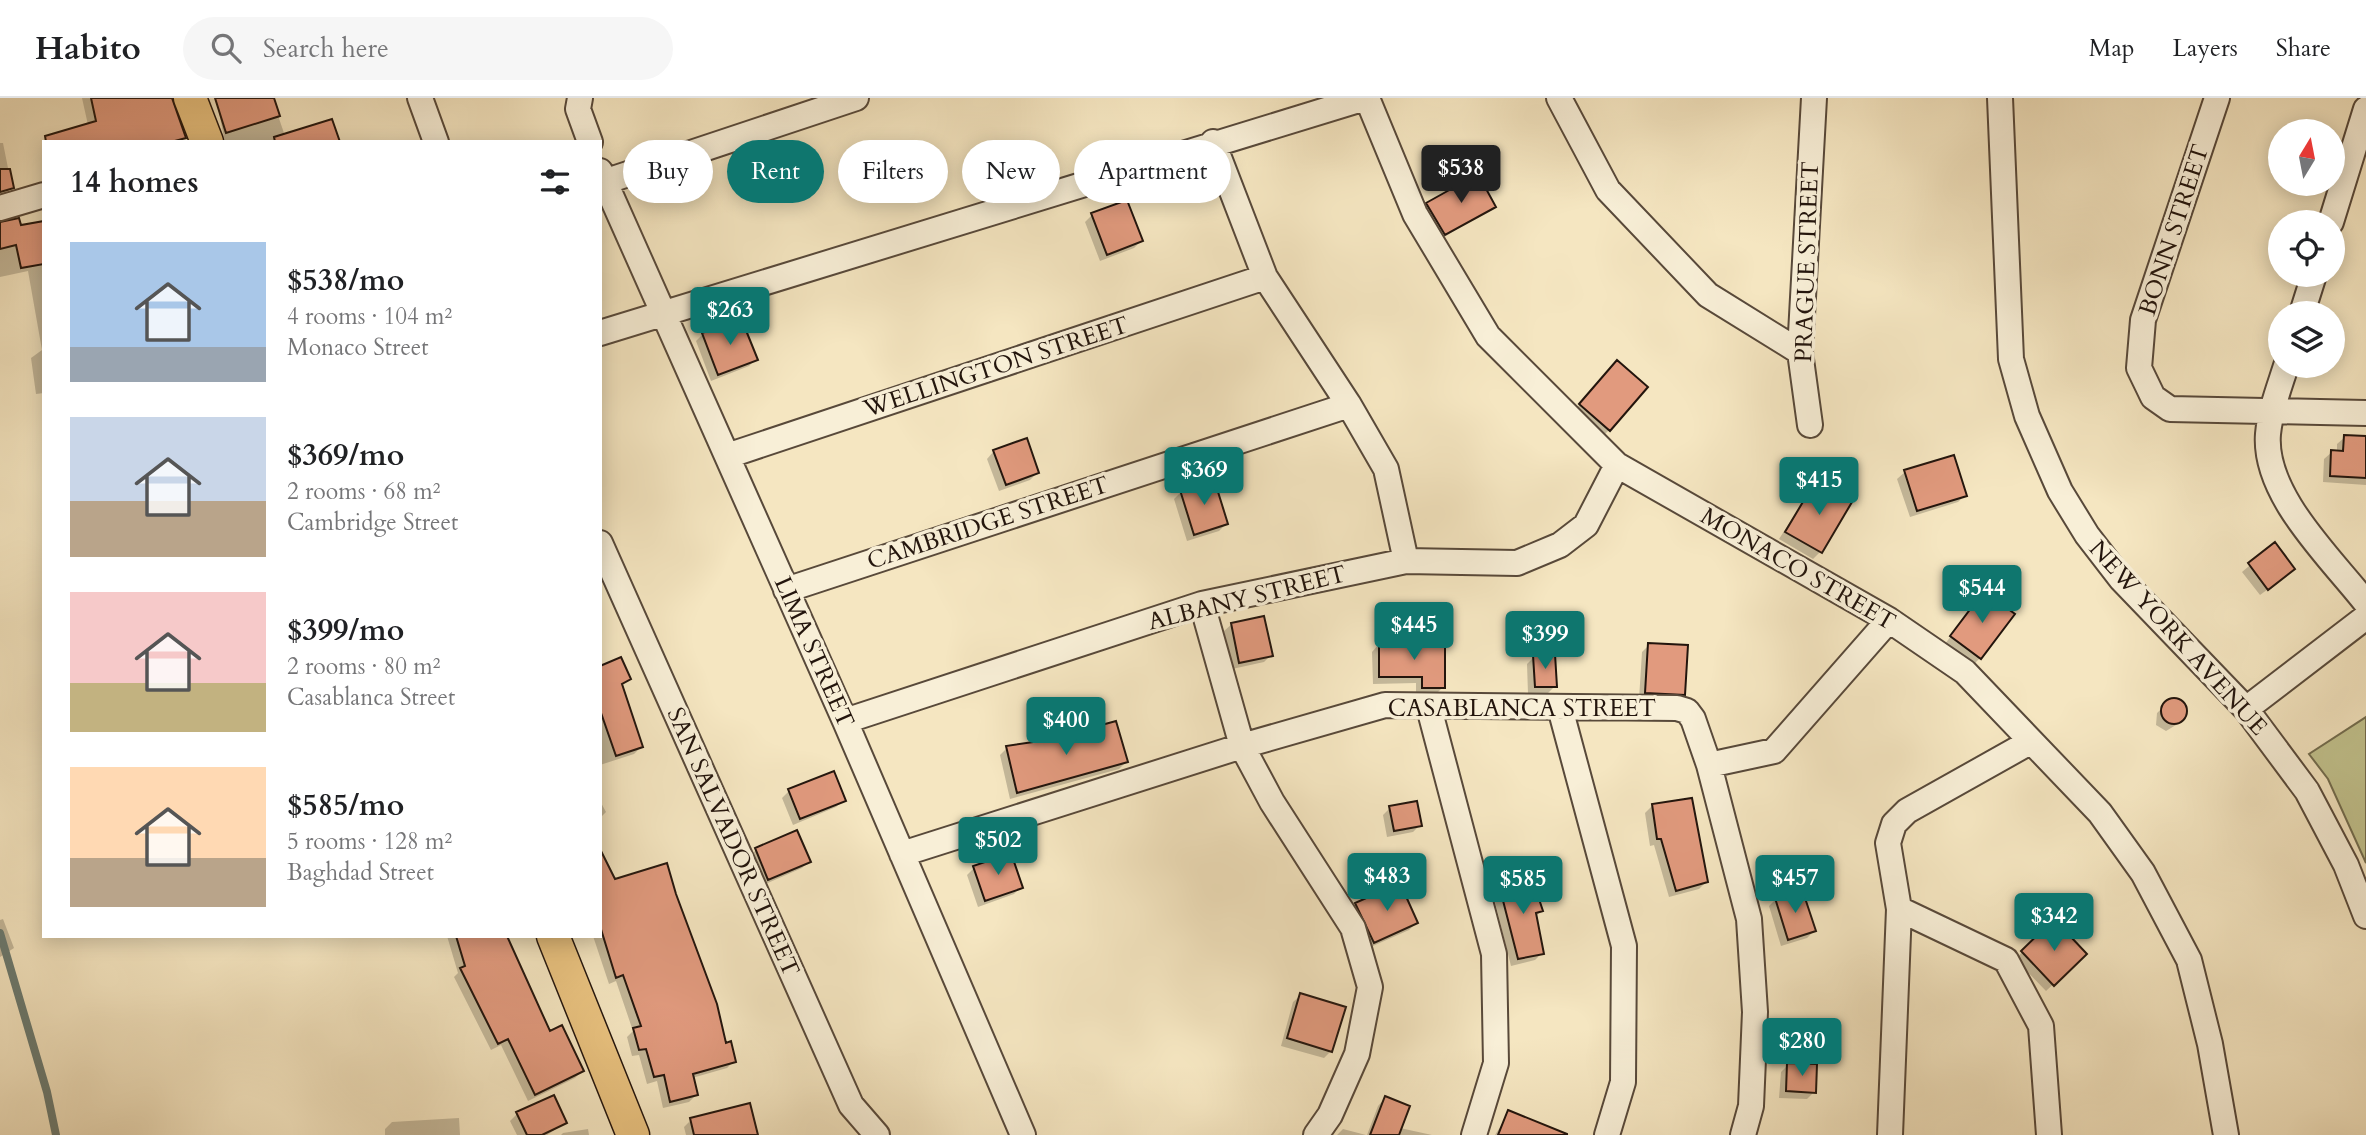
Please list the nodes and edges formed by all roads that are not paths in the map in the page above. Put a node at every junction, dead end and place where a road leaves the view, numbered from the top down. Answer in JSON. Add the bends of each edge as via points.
{"nodes":[{"id":1,"x":190,"y":98,"type":"edge"},
{"id":2,"x":419,"y":98,"type":"edge"},
{"id":3,"x":580,"y":98,"type":"edge"},
{"id":4,"x":856,"y":98,"type":"edge"},
{"id":5,"x":1366,"y":98,"type":"edge"},
{"id":6,"x":1559,"y":98,"type":"edge"},
{"id":7,"x":1814,"y":98,"type":"edge"},
{"id":8,"x":2000,"y":98,"type":"edge"},
{"id":9,"x":2217,"y":98,"type":"edge"},
{"id":10,"x":2366,"y":109,"type":"edge"},
{"id":11,"x":206,"y":140,"type":"edge"},
{"id":12,"x":435,"y":140,"type":"edge"},
{"id":13,"x":589,"y":140,"type":"edge"},
{"id":14,"x":1220,"y":140,"type":"edge"},
{"id":15,"x":602,"y":177,"type":"edge"},
{"id":16,"x":1074,"y":185,"type":"edge"},
{"id":17,"x":1231,"y":189,"type":"edge"},
{"id":18,"x":42,"y":196,"type":"edge"},
{"id":19,"x":0,"y":208,"type":"edge"},
{"id":20,"x":2335,"y":210,"type":"edge"},
{"id":21,"x":1265,"y":277,"type":"junction"},
{"id":22,"x":664,"y":313,"type":"junction"},
{"id":23,"x":602,"y":332,"type":"edge"},
{"id":24,"x":1800,"y":352,"type":"junction"},
{"id":25,"x":2282,"y":378,"type":"edge"},
{"id":26,"x":1349,"y":405,"type":"junction"},
{"id":27,"x":2272,"y":411,"type":"junction"},
{"id":28,"x":2366,"y":414,"type":"edge"},
{"id":29,"x":1810,"y":425,"type":"dead end"},
{"id":30,"x":727,"y":456,"type":"junction"},
{"id":31,"x":1617,"y":465,"type":"junction"},
{"id":32,"x":602,"y":547,"type":"edge"},
{"id":33,"x":1406,"y":561,"type":"junction"},
{"id":34,"x":786,"y":590,"type":"junction"},
{"id":35,"x":2366,"y":603,"type":"edge"},
{"id":36,"x":1202,"y":604,"type":"junction"},
{"id":37,"x":2366,"y":617,"type":"edge"},
{"id":38,"x":1889,"y":620,"type":"junction"},
{"id":39,"x":1429,"y":708,"type":"junction"},
{"id":40,"x":1560,"y":708,"type":"junction"},
{"id":41,"x":2246,"y":709,"type":"junction"},
{"id":42,"x":845,"y":721,"type":"junction"},
{"id":43,"x":2030,"y":742,"type":"junction"},
{"id":44,"x":1242,"y":746,"type":"junction"},
{"id":45,"x":1709,"y":765,"type":"junction"},
{"id":46,"x":902,"y":854,"type":"junction"},
{"id":47,"x":1899,"y":909,"type":"junction"},
{"id":48,"x":2366,"y":916,"type":"edge"},
{"id":49,"x":554,"y":938,"type":"edge"},
{"id":50,"x":633,"y":1135,"type":"edge"},
{"id":51,"x":877,"y":1135,"type":"edge"},
{"id":52,"x":1023,"y":1135,"type":"edge"},
{"id":53,"x":1316,"y":1135,"type":"edge"},
{"id":54,"x":1474,"y":1135,"type":"edge"},
{"id":55,"x":1607,"y":1135,"type":"edge"},
{"id":56,"x":1743,"y":1135,"type":"edge"},
{"id":57,"x":1890,"y":1135,"type":"edge"},
{"id":58,"x":2049,"y":1135,"type":"edge"},
{"id":59,"x":2226,"y":1135,"type":"edge"}],
"edges":[{"from":1,"to":11,"type":"main road"},
{"from":2,"to":12,"type":"street"},
{"from":3,"to":13,"type":"street","via":[[578,109]]},
{"from":4,"to":15,"type":"street"},
{"from":5,"to":14,"type":"street"},
{"from":5,"to":31,"type":"street","name":"MONACO STREET","via":[[1415,214],[1488,336]]},
{"from":6,"to":24,"type":"street","via":[[1617,200],[1708,295]]},
{"from":7,"to":24,"type":"street","name":"PRAGUE STREET"},
{"from":8,"to":41,"type":"street","name":"NEW YORK AVENUE","via":[[2011,359],[2027,416],[2060,491],[2087,535],[2121,579]]},
{"from":9,"to":27,"type":"street","name":"BONN STREET","via":[[2143,320],[2139,368],[2153,397],[2170,409]]},
{"from":10,"to":20,"type":"street"},
{"from":15,"to":22,"type":"street","name":"LIMA STREET"},
{"from":16,"to":22,"type":"street"},
{"from":17,"to":21,"type":"street"},
{"from":18,"to":19,"type":"street"},
{"from":21,"to":26,"type":"street"},
{"from":21,"to":30,"type":"street","name":"WELLINGTON STREET"},
{"from":22,"to":23,"type":"street"},
{"from":22,"to":30,"type":"street","name":"LIMA STREET"},
{"from":24,"to":29,"type":"street","name":"PRAGUE STREET"},
{"from":25,"to":27,"type":"street"},
{"from":26,"to":33,"type":"street","via":[[1386,470]]},
{"from":26,"to":34,"type":"street","name":"CAMBRIDGE STREET"},
{"from":27,"to":28,"type":"street","name":"BONN STREET"},
{"from":27,"to":35,"type":"street","via":[[2268,435],[2272,472],[2283,497]]},
{"from":30,"to":34,"type":"street","name":"LIMA STREET"},
{"from":31,"to":33,"type":"street","name":"ALBANY STREET","via":[[1586,525],[1560,545],[1517,563]]},
{"from":31,"to":38,"type":"street","name":"MONACO STREET"},
{"from":32,"to":51,"type":"street","name":"SAN SALVADOR STREET","via":[[851,1105]]},
{"from":33,"to":36,"type":"street","name":"ALBANY STREET"},
{"from":34,"to":42,"type":"street","name":"LIMA STREET"},
{"from":36,"to":42,"type":"street","name":"ALBANY STREET"},
{"from":36,"to":44,"type":"street"},
{"from":37,"to":41,"type":"street"},
{"from":38,"to":43,"type":"street","name":"MONACO STREET","via":[[1965,672]]},
{"from":38,"to":45,"type":"street","via":[[1774,751]]},
{"from":39,"to":40,"type":"street","name":"CASABLANCA STREET"},
{"from":39,"to":44,"type":"street","name":"CASABLANCA STREET","via":[[1385,705]]},
{"from":39,"to":54,"type":"street","via":[[1494,954],[1496,1063]]},
{"from":40,"to":45,"type":"street","name":"CASABLANCA STREET","via":[[1687,711]]},
{"from":40,"to":55,"type":"street","via":[[1624,946],[1623,1082]]},
{"from":41,"to":48,"type":"street","name":"NEW YORK AVENUE","via":[[2307,791],[2346,865]]},
{"from":42,"to":46,"type":"street","name":"LIMA STREET"},
{"from":43,"to":47,"type":"street","via":[[1907,811],[1894,824],[1888,843]]},
{"from":43,"to":59,"type":"street","name":"MONACO STREET","via":[[2101,813],[2143,873],[2189,960]]},
{"from":44,"to":46,"type":"street","name":"CASABLANCA STREET"},
{"from":44,"to":53,"type":"street","via":[[1272,802],[1353,928],[1370,987],[1357,1054]]},
{"from":45,"to":56,"type":"street","name":"CASABLANCA STREET","via":[[1749,919],[1755,1012],[1751,1106]]},
{"from":46,"to":52,"type":"street","name":"LIMA STREET"},
{"from":47,"to":57,"type":"street"},
{"from":47,"to":58,"type":"street","via":[[2006,960],[2041,1027]]},
{"from":49,"to":50,"type":"main road"}]}
